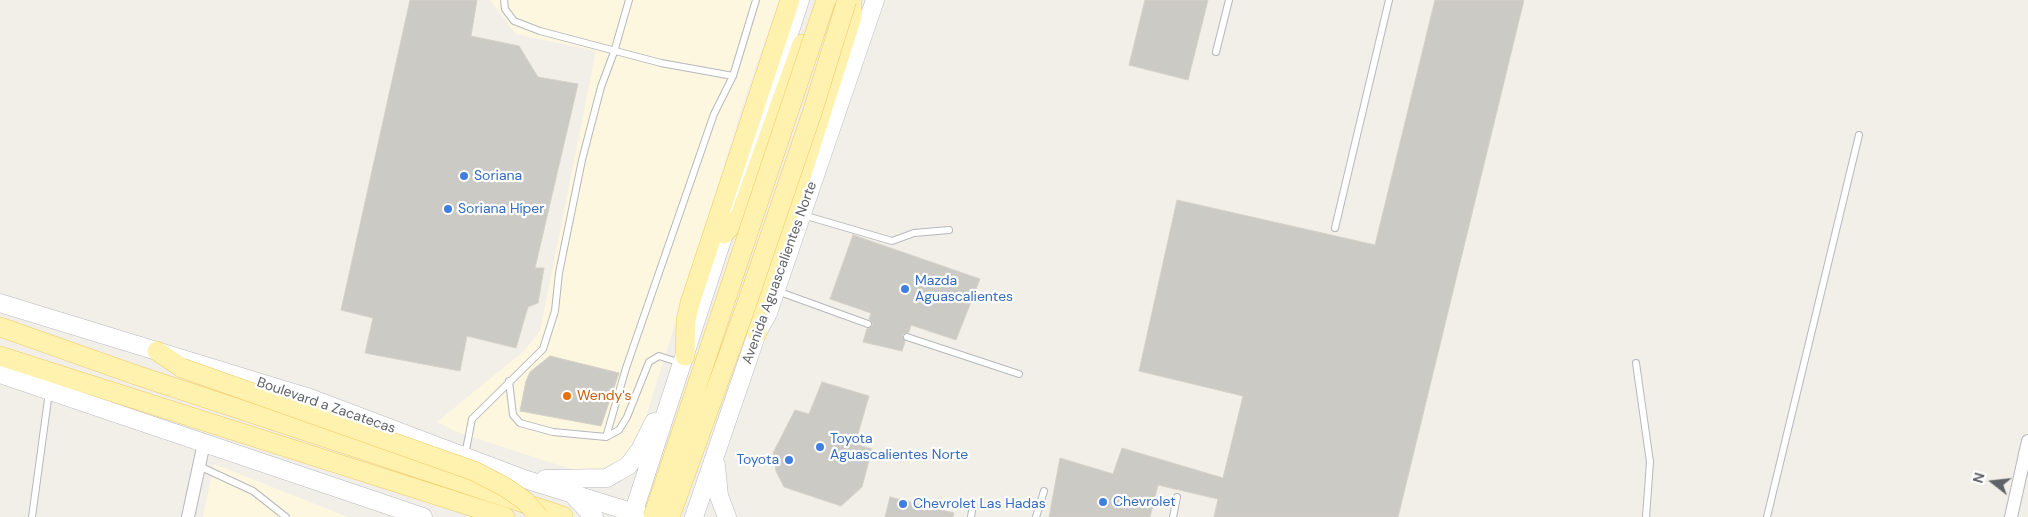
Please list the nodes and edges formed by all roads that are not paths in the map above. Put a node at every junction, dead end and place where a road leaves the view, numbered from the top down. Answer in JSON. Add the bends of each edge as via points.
{"nodes":[{"id":1,"x":504,"y":0,"type":"edge"},
{"id":2,"x":629,"y":0,"type":"edge"},
{"id":3,"x":756,"y":0,"type":"edge"},
{"id":4,"x":790,"y":0,"type":"edge"},
{"id":5,"x":800,"y":0,"type":"edge"},
{"id":6,"x":822,"y":0,"type":"edge"},
{"id":7,"x":826,"y":0,"type":"edge"},
{"id":8,"x":846,"y":0,"type":"edge"},
{"id":9,"x":852,"y":0,"type":"edge"},
{"id":10,"x":875,"y":0,"type":"edge"},
{"id":11,"x":1229,"y":0,"type":"edge"},
{"id":12,"x":1389,"y":0,"type":"edge"},
{"id":13,"x":614,"y":52,"type":"junction"},
{"id":14,"x":1216,"y":52,"type":"dead end"},
{"id":15,"x":733,"y":76,"type":"junction"},
{"id":16,"x":1859,"y":135,"type":"dead end"},
{"id":17,"x":801,"y":215,"type":"junction"},
{"id":18,"x":1336,"y":228,"type":"dead end"},
{"id":19,"x":949,"y":230,"type":"dead end"},
{"id":20,"x":724,"y":234,"type":"junction"},
{"id":21,"x":776,"y":291,"type":"junction"},
{"id":22,"x":0,"y":303,"type":"edge"},
{"id":23,"x":868,"y":324,"type":"dead end"},
{"id":24,"x":0,"y":327,"type":"edge"},
{"id":25,"x":757,"y":333,"type":"junction"},
{"id":26,"x":907,"y":337,"type":"dead end"},
{"id":27,"x":158,"y":351,"type":"junction"},
{"id":28,"x":0,"y":356,"type":"edge"},
{"id":29,"x":684,"y":360,"type":"junction"},
{"id":30,"x":1636,"y":363,"type":"dead end"},
{"id":31,"x":0,"y":374,"type":"edge"},
{"id":32,"x":1019,"y":374,"type":"dead end"},
{"id":33,"x":509,"y":381,"type":"junction"},
{"id":34,"x":49,"y":390,"type":"junction"},
{"id":35,"x":670,"y":400,"type":"junction"},
{"id":36,"x":606,"y":437,"type":"junction"},
{"id":37,"x":2028,"y":440,"type":"edge"},
{"id":38,"x":204,"y":443,"type":"junction"},
{"id":39,"x":718,"y":449,"type":"junction"},
{"id":40,"x":465,"y":455,"type":"junction"},
{"id":41,"x":651,"y":458,"type":"junction"},
{"id":42,"x":199,"y":466,"type":"junction"},
{"id":43,"x":708,"y":476,"type":"junction"},
{"id":44,"x":521,"y":478,"type":"junction"},
{"id":45,"x":1044,"y":491,"type":"dead end"},
{"id":46,"x":572,"y":493,"type":"junction"},
{"id":47,"x":1177,"y":497,"type":"dead end"},
{"id":48,"x":638,"y":515,"type":"edge"},
{"id":49,"x":563,"y":516,"type":"dead end"},
{"id":50,"x":32,"y":517,"type":"edge"},
{"id":51,"x":188,"y":517,"type":"edge"},
{"id":52,"x":286,"y":517,"type":"edge"},
{"id":53,"x":423,"y":517,"type":"edge"},
{"id":54,"x":505,"y":517,"type":"edge"},
{"id":55,"x":539,"y":517,"type":"edge"},
{"id":56,"x":594,"y":517,"type":"edge"},
{"id":57,"x":653,"y":517,"type":"edge"},
{"id":58,"x":670,"y":517,"type":"edge"},
{"id":59,"x":694,"y":517,"type":"edge"},
{"id":60,"x":727,"y":517,"type":"edge"},
{"id":61,"x":1036,"y":517,"type":"edge"},
{"id":62,"x":1173,"y":517,"type":"edge"},
{"id":63,"x":1646,"y":517,"type":"edge"},
{"id":64,"x":1767,"y":517,"type":"edge"},
{"id":65,"x":2011,"y":517,"type":"edge"}],
"edges":[{"from":1,"to":13,"type":"lane","via":[[505,9],[514,21]]},
{"from":2,"to":13,"type":"lane"},
{"from":3,"to":15,"type":"lane"},
{"from":4,"to":29,"type":"main road","via":[[702,264],[686,320]]},
{"from":5,"to":20,"type":"main road"},
{"from":6,"to":20,"type":"main road","via":[[808,25],[740,216]]},
{"from":7,"to":57,"type":"main road","bridge":true},
{"from":8,"to":58,"type":"main road","name":"Avenida Aguascalientes Norte","bridge":true,"via":[[774,225]]},
{"from":9,"to":25,"type":"main road","via":[[852,17],[759,308]]},
{"from":10,"to":17,"type":"main road","name":"Avenida Aguascalientes Norte"},
{"from":11,"to":14,"type":"lane"},
{"from":12,"to":18,"type":"lane"},
{"from":13,"to":15,"type":"lane"},
{"from":13,"to":33,"type":"lane","via":[[601,87],[582,160],[559,273],[555,311],[543,349]]},
{"from":15,"to":36,"type":"lane","via":[[714,114],[626,368]]},
{"from":16,"to":64,"type":"lane"},
{"from":17,"to":19,"type":"lane","via":[[892,241],[914,233]]},
{"from":17,"to":21,"type":"main road","name":"Avenida Aguascalientes Norte"},
{"from":20,"to":29,"type":"main road"},
{"from":21,"to":23,"type":"lane"},
{"from":21,"to":25,"type":"main road","name":"Avenida Aguascalientes Norte"},
{"from":22,"to":27,"type":"main road","name":"Boulevard a Zacatecas"},
{"from":24,"to":49,"type":"main road"},
{"from":25,"to":39,"type":"main road","name":"Avenida Aguascalientes Norte"},
{"from":26,"to":32,"type":"lane"},
{"from":27,"to":40,"type":"main road","name":"Boulevard a Zacatecas","via":[[307,397]]},
{"from":27,"to":55,"type":"main road","bridge":true,"via":[[182,368],[474,472],[505,487],[525,501]]},
{"from":28,"to":54,"type":"main road"},
{"from":29,"to":35,"type":"main road"},
{"from":29,"to":36,"type":"lane","via":[[658,356],[649,362],[628,417],[619,430]]},
{"from":30,"to":63,"type":"lane","via":[[1650,462]]},
{"from":31,"to":34,"type":"main road"},
{"from":33,"to":36,"type":"lane","via":[[513,415],[520,423],[553,432]]},
{"from":33,"to":40,"type":"lane","via":[[472,419]]},
{"from":34,"to":38,"type":"main road"},
{"from":34,"to":50,"type":"lane"},
{"from":35,"to":41,"type":"main road"},
{"from":35,"to":44,"type":"main road","via":[[659,411],[640,450],[628,466],[607,478]]},
{"from":37,"to":65,"type":"street"},
{"from":38,"to":42,"type":"street"},
{"from":38,"to":53,"type":"main road"},
{"from":39,"to":43,"type":"main road","name":"Avenida Aguascalientes Norte"},
{"from":39,"to":60,"type":"main road","via":[[716,483]]},
{"from":40,"to":44,"type":"main road","name":"Boulevard a Zacatecas"},
{"from":41,"to":43,"type":"main road","via":[[651,479],[658,490],[670,497],[690,496],[702,488]]},
{"from":41,"to":48,"type":"main road"},
{"from":42,"to":51,"type":"street"},
{"from":42,"to":52,"type":"lane","via":[[253,491]]},
{"from":43,"to":59,"type":"main road","name":"Avenida Aguascalientes Norte"},
{"from":44,"to":46,"type":"main road","name":"Boulevard a Zacatecas"},
{"from":45,"to":61,"type":"lane"},
{"from":46,"to":48,"type":"main road","name":"Boulevard a Zacatecas"},
{"from":46,"to":56,"type":"main road"},
{"from":47,"to":62,"type":"lane"}]}
